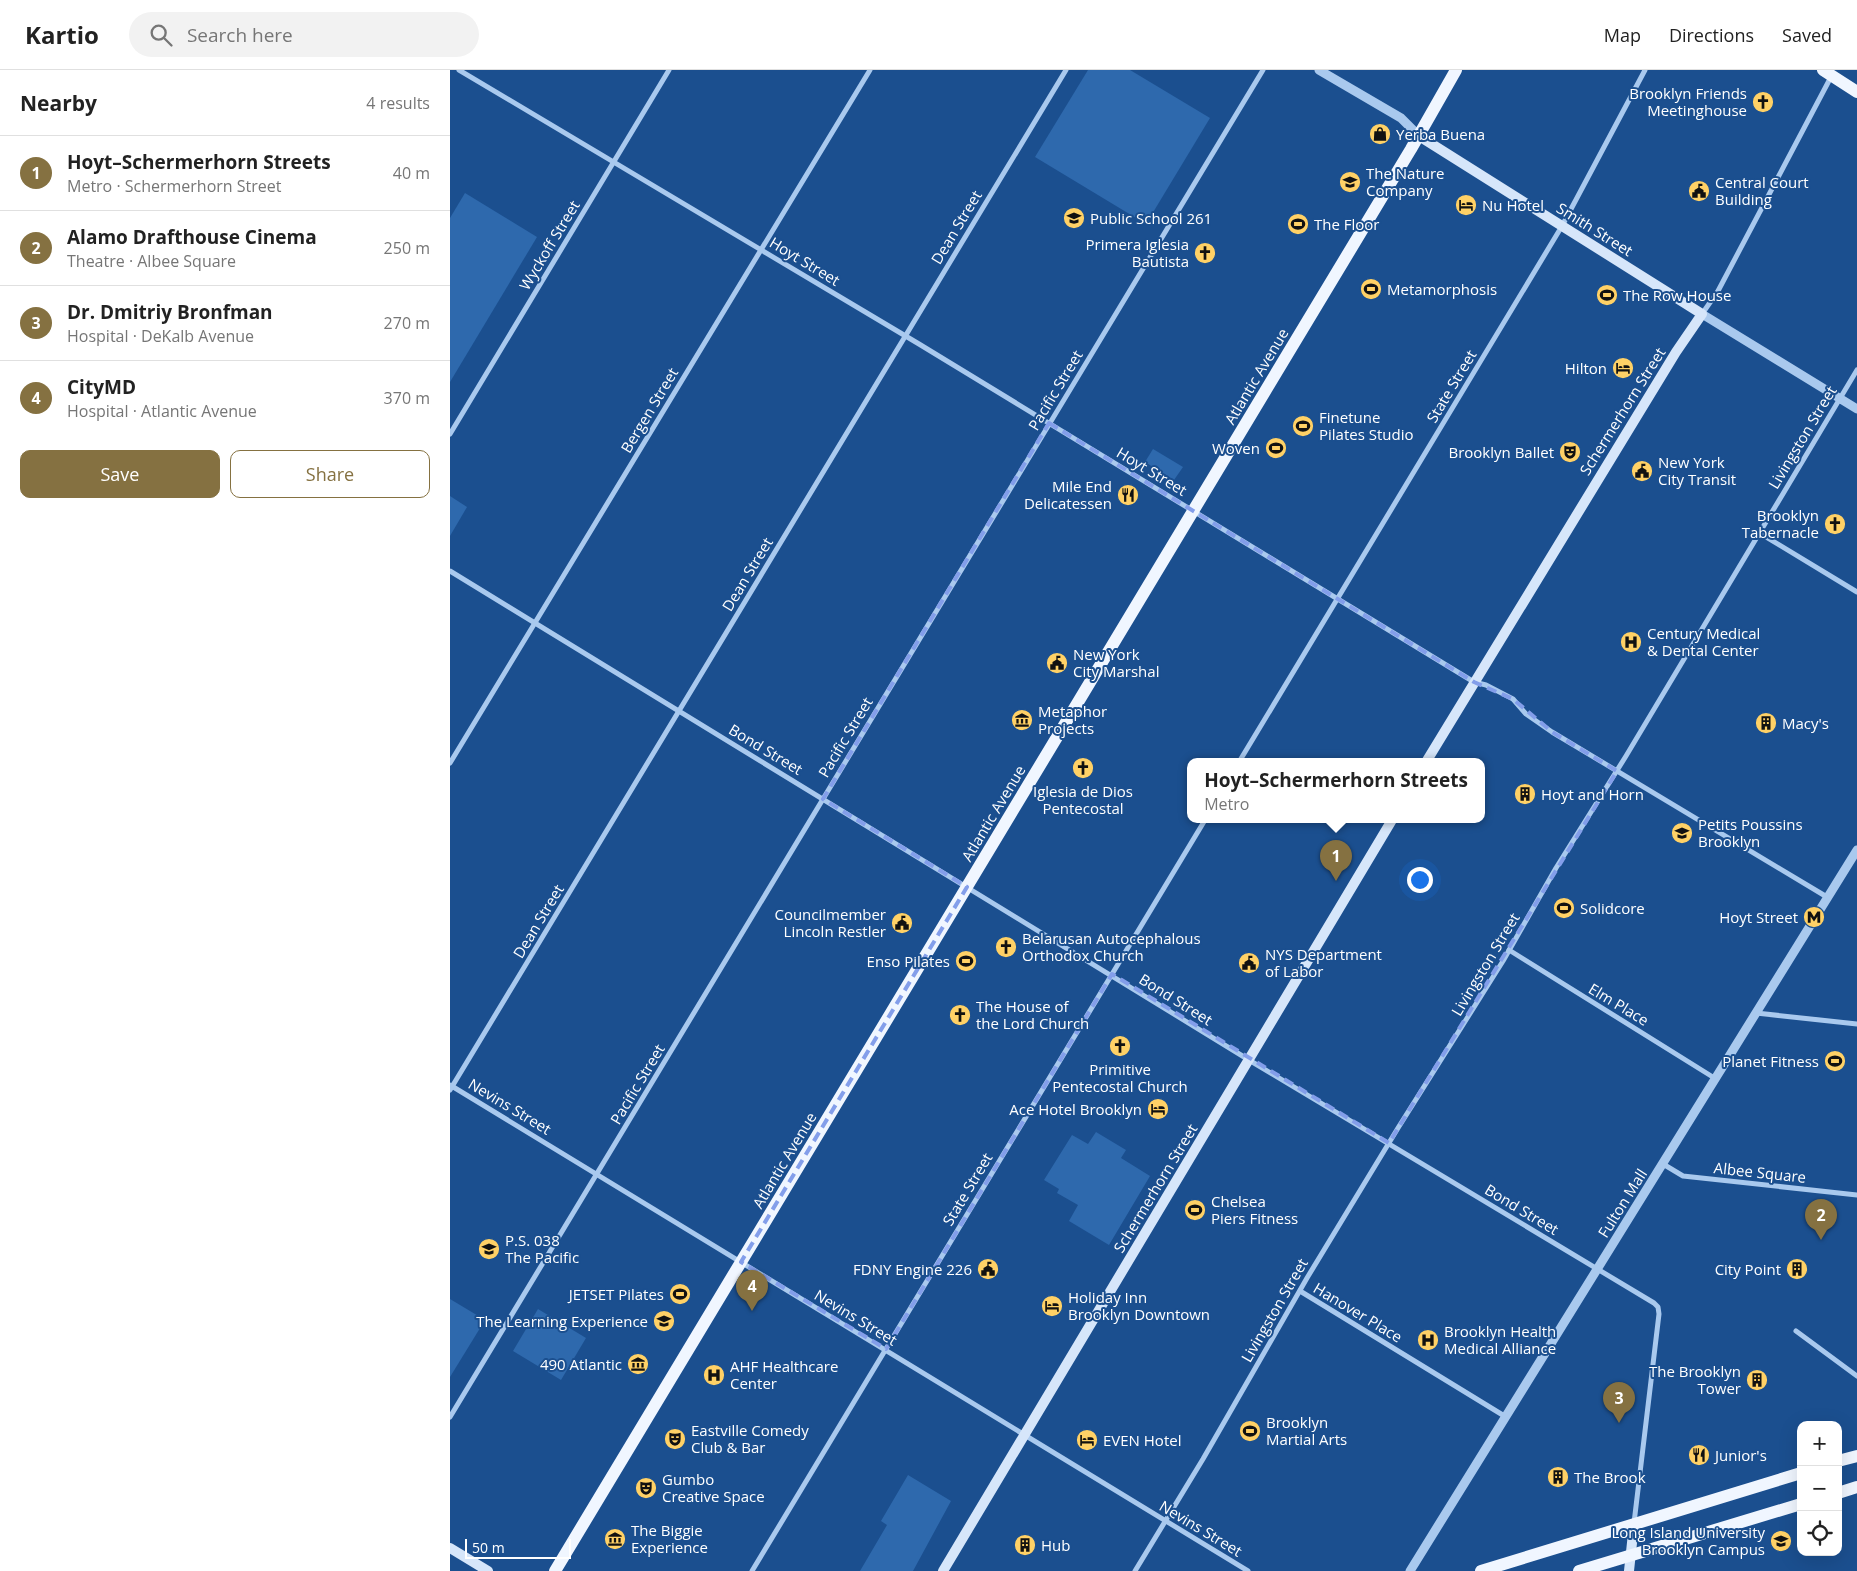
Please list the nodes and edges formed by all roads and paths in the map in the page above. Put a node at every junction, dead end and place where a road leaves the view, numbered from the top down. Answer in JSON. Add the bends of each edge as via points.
{"nodes":[{"id":1,"x":460,"y":70,"type":"edge"},
{"id":2,"x":473,"y":70,"type":"edge"},
{"id":3,"x":669,"y":70,"type":"edge"},
{"id":4,"x":870,"y":70,"type":"edge"},
{"id":5,"x":1066,"y":70,"type":"edge"},
{"id":6,"x":1263,"y":70,"type":"edge"},
{"id":7,"x":1319,"y":70,"type":"edge"},
{"id":8,"x":1456,"y":70,"type":"edge"},
{"id":9,"x":1645,"y":70,"type":"edge"},
{"id":10,"x":1829,"y":72,"type":"edge"},
{"id":11,"x":470,"y":76,"type":"junction"},
{"id":12,"x":1857,"y":92,"type":"edge"},
{"id":13,"x":1419,"y":136,"type":"junction"},
{"id":14,"x":614,"y":162,"type":"junction"},
{"id":15,"x":1562,"y":226,"type":"junction"},
{"id":16,"x":761,"y":250,"type":"junction"},
{"id":17,"x":1702,"y":314,"type":"junction"},
{"id":18,"x":905,"y":336,"type":"junction"},
{"id":19,"x":1857,"y":370,"type":"edge"},
{"id":20,"x":1840,"y":398,"type":"junction"},
{"id":21,"x":1857,"y":409,"type":"edge"},
{"id":22,"x":1049,"y":423,"type":"junction"},
{"id":23,"x":450,"y":434,"type":"edge"},
{"id":24,"x":1193,"y":511,"type":"junction"},
{"id":25,"x":1758,"y":532,"type":"junction"},
{"id":26,"x":450,"y":571,"type":"edge"},
{"id":27,"x":1857,"y":592,"type":"edge"},
{"id":28,"x":1338,"y":599,"type":"junction"},
{"id":29,"x":534,"y":624,"type":"junction"},
{"id":30,"x":1474,"y":682,"type":"junction"},
{"id":31,"x":679,"y":711,"type":"junction"},
{"id":32,"x":1241,"y":758,"type":"edge"},
{"id":33,"x":1428,"y":758,"type":"edge"},
{"id":34,"x":450,"y":763,"type":"edge"},
{"id":35,"x":1617,"y":771,"type":"junction"},
{"id":36,"x":823,"y":799,"type":"junction"},
{"id":37,"x":1202,"y":823,"type":"edge"},
{"id":38,"x":1390,"y":823,"type":"edge"},
{"id":39,"x":1856,"y":853,"type":"edge"},
{"id":40,"x":967,"y":887,"type":"junction"},
{"id":41,"x":1827,"y":897,"type":"junction"},
{"id":42,"x":1509,"y":950,"type":"junction"},
{"id":43,"x":1112,"y":974,"type":"junction"},
{"id":44,"x":1755,"y":1013,"type":"junction"},
{"id":45,"x":1857,"y":1024,"type":"edge"},
{"id":46,"x":1249,"y":1060,"type":"junction"},
{"id":47,"x":1716,"y":1079,"type":"junction"},
{"id":48,"x":451,"y":1087,"type":"edge"},
{"id":49,"x":1389,"y":1143,"type":"junction"},
{"id":50,"x":1663,"y":1164,"type":"junction"},
{"id":51,"x":597,"y":1174,"type":"junction"},
{"id":52,"x":1857,"y":1195,"type":"edge"},
{"id":53,"x":741,"y":1262,"type":"junction"},
{"id":54,"x":1598,"y":1269,"type":"junction"},
{"id":55,"x":1300,"y":1291,"type":"junction"},
{"id":56,"x":1796,"y":1331,"type":"dead end"},
{"id":57,"x":886,"y":1349,"type":"junction"},
{"id":58,"x":1857,"y":1376,"type":"edge"},
{"id":59,"x":450,"y":1417,"type":"edge"},
{"id":60,"x":1506,"y":1417,"type":"junction"},
{"id":61,"x":1023,"y":1435,"type":"junction"},
{"id":62,"x":1857,"y":1456,"type":"edge"},
{"id":63,"x":1842,"y":1460,"type":"edge"},
{"id":64,"x":1797,"y":1474,"type":"edge"},
{"id":65,"x":1857,"y":1487,"type":"edge"},
{"id":66,"x":1842,"y":1492,"type":"edge"},
{"id":67,"x":1797,"y":1505,"type":"edge"},
{"id":68,"x":1165,"y":1520,"type":"junction"},
{"id":69,"x":1634,"y":1524,"type":"junction"},
{"id":70,"x":450,"y":1548,"type":"edge"},
{"id":71,"x":1630,"y":1555,"type":"junction"},
{"id":72,"x":488,"y":1571,"type":"edge"},
{"id":73,"x":555,"y":1571,"type":"edge"},
{"id":74,"x":752,"y":1571,"type":"edge"},
{"id":75,"x":943,"y":1571,"type":"edge"},
{"id":76,"x":1135,"y":1571,"type":"edge"},
{"id":77,"x":1248,"y":1571,"type":"edge"},
{"id":78,"x":1410,"y":1571,"type":"edge"},
{"id":79,"x":1481,"y":1571,"type":"edge"},
{"id":80,"x":1579,"y":1571,"type":"edge"},
{"id":81,"x":1629,"y":1571,"type":"edge"}],
"edges":[{"from":1,"to":11,"type":"street","name":"Hoyt Street"},
{"from":2,"to":11,"type":"street"},
{"from":3,"to":14,"type":"street","name":"Wyckoff Street"},
{"from":4,"to":16,"type":"street","name":"Bergen Street"},
{"from":5,"to":18,"type":"street","name":"Dean Street"},
{"from":6,"to":22,"type":"street","name":"Pacific Street"},
{"from":7,"to":13,"type":"street","name":"Smith Street","via":[[1401,118]]},
{"from":8,"to":13,"type":"main road","name":"Atlantic Avenue"},
{"from":9,"to":15,"type":"street","name":"State Street"},
{"from":10,"to":12,"type":"main road"},
{"from":10,"to":17,"type":"street","name":"Schermerhorn Street","via":[[1718,291]]},
{"from":11,"to":14,"type":"street","name":"Hoyt Street"},
{"from":13,"to":15,"type":"main road","name":"Smith Street"},
{"from":13,"to":24,"type":"main road","name":"Atlantic Avenue"},
{"from":14,"to":16,"type":"street","name":"Hoyt Street"},
{"from":14,"to":23,"type":"street","name":"Wyckoff Street"},
{"from":15,"to":17,"type":"main road","name":"Smith Street"},
{"from":15,"to":28,"type":"street","name":"State Street"},
{"from":16,"to":18,"type":"street","name":"Hoyt Street"},
{"from":16,"to":29,"type":"street","name":"Bergen Street"},
{"from":17,"to":20,"type":"street","name":"Smith Street"},
{"from":17,"to":30,"type":"main road","name":"Schermerhorn Street"},
{"from":18,"to":22,"type":"street","name":"Hoyt Street"},
{"from":18,"to":31,"type":"street","name":"Dean Street"},
{"from":19,"to":20,"type":"street","name":"Livingston Street"},
{"from":20,"to":21,"type":"street","name":"Smith Street"},
{"from":20,"to":25,"type":"street","name":"Livingston Street"},
{"from":22,"to":24,"type":"street","name":"Hoyt Street"},
{"from":22,"to":36,"type":"street","name":"Pacific Street"},
{"from":24,"to":28,"type":"street","name":"Hoyt Street"},
{"from":24,"to":40,"type":"main road","name":"Atlantic Avenue"},
{"from":25,"to":27,"type":"street"},
{"from":25,"to":35,"type":"street","name":"Livingston Street"},
{"from":26,"to":29,"type":"street","name":"Bond Street"},
{"from":28,"to":30,"type":"street","name":"Hoyt Street"},
{"from":28,"to":32,"type":"street","name":"State Street"},
{"from":29,"to":31,"type":"street","name":"Bond Street"},
{"from":29,"to":34,"type":"street","name":"Bergen Street"},
{"from":30,"to":33,"type":"main road","name":"Schermerhorn Street"},
{"from":30,"to":35,"type":"street","name":"Hoyt Street","via":[[1513,700],[1526,714],[1552,732]]},
{"from":31,"to":36,"type":"street","name":"Bond Street"},
{"from":31,"to":48,"type":"street","name":"Dean Street"},
{"from":35,"to":41,"type":"street","name":"Hoyt Street"},
{"from":35,"to":42,"type":"street","name":"Livingston Street"},
{"from":36,"to":40,"type":"street","name":"Bond Street"},
{"from":36,"to":51,"type":"street","name":"Pacific Street"},
{"from":37,"to":43,"type":"street","name":"State Street"},
{"from":38,"to":46,"type":"main road","name":"Schermerhorn Street"},
{"from":39,"to":41,"type":"street","name":"Fulton Mall"},
{"from":40,"to":43,"type":"street","name":"Bond Street"},
{"from":40,"to":53,"type":"main road","name":"Atlantic Avenue"},
{"from":41,"to":44,"type":"street","name":"Fulton Mall"},
{"from":42,"to":47,"type":"street","name":"Elm Place"},
{"from":42,"to":49,"type":"street","name":"Livingston Street"},
{"from":43,"to":46,"type":"street","name":"Bond Street"},
{"from":43,"to":57,"type":"street","name":"State Street"},
{"from":44,"to":45,"type":"street"},
{"from":44,"to":47,"type":"street","name":"Fulton Mall"},
{"from":46,"to":49,"type":"street","name":"Bond Street"},
{"from":46,"to":61,"type":"main road","name":"Schermerhorn Street"},
{"from":47,"to":50,"type":"street","name":"Fulton Mall"},
{"from":48,"to":51,"type":"street","name":"Nevins Street"},
{"from":49,"to":54,"type":"street","name":"Bond Street"},
{"from":49,"to":55,"type":"street","name":"Livingston Street"},
{"from":50,"to":52,"type":"street","name":"Albee Square","via":[[1683,1176]]},
{"from":50,"to":54,"type":"street","name":"Fulton Mall"},
{"from":51,"to":53,"type":"street","name":"Nevins Street"},
{"from":51,"to":59,"type":"street","name":"Pacific Street"},
{"from":53,"to":57,"type":"street","name":"Nevins Street"},
{"from":53,"to":73,"type":"main road","name":"Atlantic Avenue"},
{"from":54,"to":60,"type":"street","name":"Fulton Mall"},
{"from":54,"to":69,"type":"street","name":"Bond Street","via":[[1658,1307]]},
{"from":55,"to":60,"type":"street","name":"Hanover Place"},
{"from":55,"to":68,"type":"street","name":"Livingston Street"},
{"from":56,"to":58,"type":"street"},
{"from":57,"to":61,"type":"street","name":"Nevins Street"},
{"from":57,"to":74,"type":"street","name":"State Street"},
{"from":60,"to":78,"type":"street","name":"Fulton Mall"},
{"from":61,"to":68,"type":"street","name":"Nevins Street"},
{"from":61,"to":75,"type":"main road","name":"Schermerhorn Street"},
{"from":62,"to":63,"type":"main road"},
{"from":64,"to":69,"type":"main road"},
{"from":65,"to":66,"type":"main road"},
{"from":67,"to":71,"type":"main road"},
{"from":68,"to":76,"type":"street","name":"Livingston Street"},
{"from":68,"to":77,"type":"street","name":"Nevins Street"},
{"from":69,"to":71,"type":"main road"},
{"from":69,"to":79,"type":"main road"},
{"from":70,"to":72,"type":"main road"},
{"from":71,"to":80,"type":"main road"},
{"from":71,"to":81,"type":"main road"}]}
